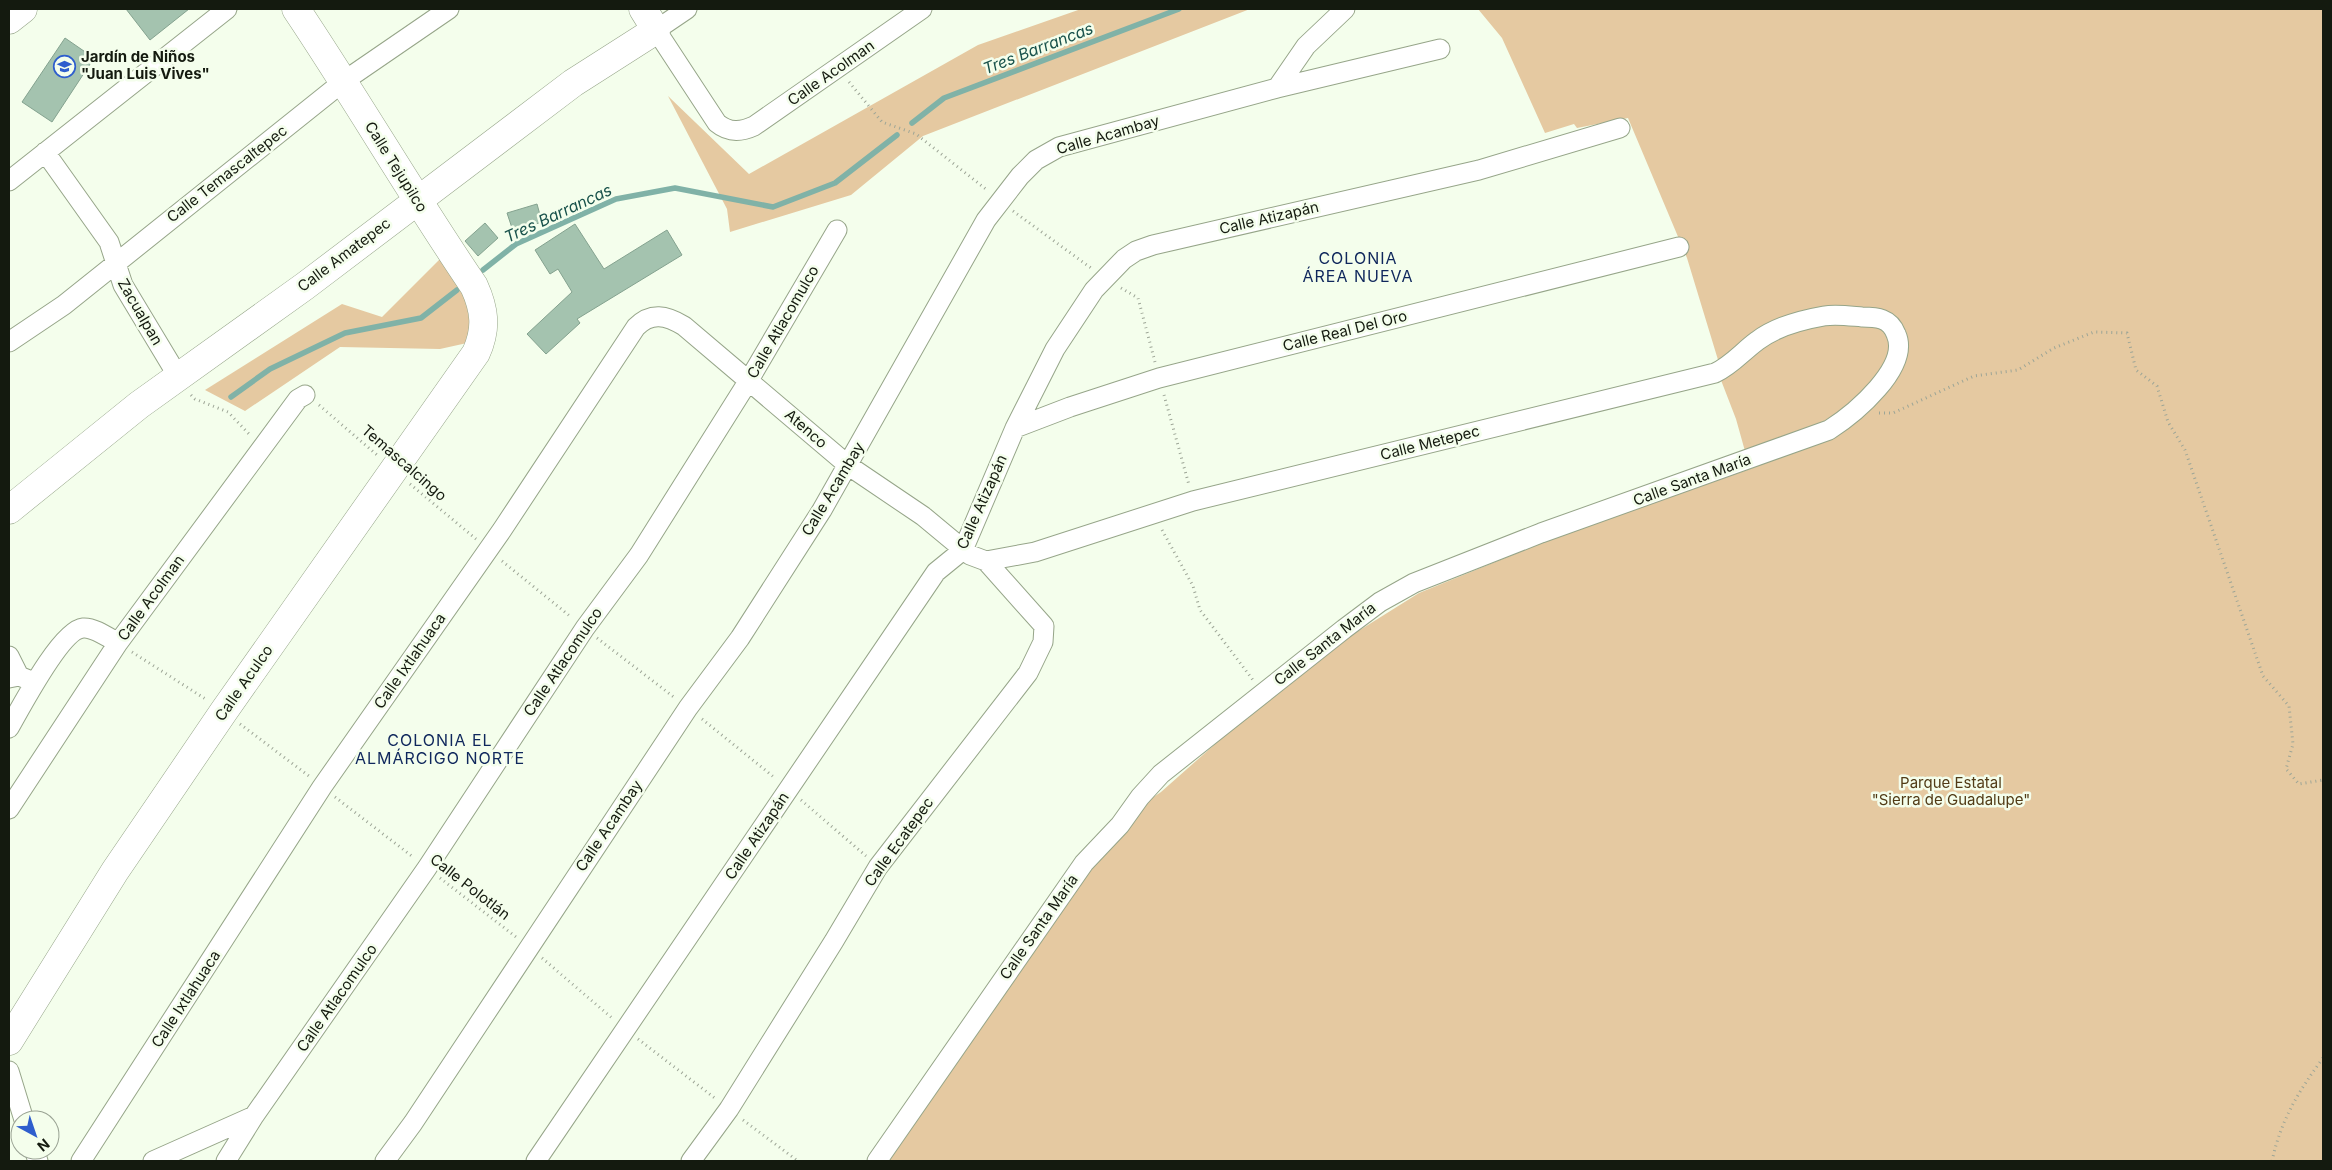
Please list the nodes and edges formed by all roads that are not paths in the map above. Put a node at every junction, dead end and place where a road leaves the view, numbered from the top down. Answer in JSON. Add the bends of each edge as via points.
{"nodes":[{"id":1,"x":23,"y":9,"type":"edge"},
{"id":2,"x":227,"y":9,"type":"edge"},
{"id":3,"x":296,"y":9,"type":"edge"},
{"id":4,"x":449,"y":9,"type":"edge"},
{"id":5,"x":687,"y":9,"type":"edge"},
{"id":6,"x":922,"y":9,"type":"edge"},
{"id":7,"x":1345,"y":9,"type":"edge"},
{"id":8,"x":650,"y":19,"type":"edge"},
{"id":9,"x":9,"y":20,"type":"edge"},
{"id":10,"x":1440,"y":49,"type":"dead end"},
{"id":11,"x":344,"y":81,"type":"junction"},
{"id":12,"x":1277,"y":88,"type":"junction"},
{"id":13,"x":1620,"y":128,"type":"dead end"},
{"id":14,"x":45,"y":152,"type":"junction"},
{"id":15,"x":9,"y":181,"type":"edge"},
{"id":16,"x":416,"y":200,"type":"junction"},
{"id":17,"x":837,"y":230,"type":"dead end"},
{"id":18,"x":1679,"y":247,"type":"dead end"},
{"id":19,"x":116,"y":262,"type":"junction"},
{"id":20,"x":648,"y":318,"type":"joint"},
{"id":21,"x":1889,"y":323,"type":"joint"},
{"id":22,"x":484,"y":328,"type":"joint"},
{"id":23,"x":9,"y":342,"type":"edge"},
{"id":24,"x":179,"y":378,"type":"junction"},
{"id":25,"x":749,"y":380,"type":"junction"},
{"id":26,"x":305,"y":395,"type":"road end"},
{"id":27,"x":1015,"y":428,"type":"junction"},
{"id":28,"x":849,"y":466,"type":"junction"},
{"id":29,"x":9,"y":510,"type":"edge"},
{"id":30,"x":963,"y":550,"type":"junction"},
{"id":31,"x":986,"y":561,"type":"junction"},
{"id":32,"x":118,"y":643,"type":"junction"},
{"id":33,"x":9,"y":656,"type":"edge"},
{"id":34,"x":21,"y":679,"type":"edge"},
{"id":35,"x":9,"y":728,"type":"edge"},
{"id":36,"x":9,"y":809,"type":"edge"},
{"id":37,"x":9,"y":1041,"type":"edge"},
{"id":38,"x":9,"y":1071,"type":"edge"},
{"id":39,"x":21,"y":1110,"type":"edge"},
{"id":40,"x":254,"y":1116,"type":"junction"},
{"id":41,"x":82,"y":1161,"type":"edge"},
{"id":42,"x":153,"y":1161,"type":"edge"},
{"id":43,"x":226,"y":1161,"type":"edge"},
{"id":44,"x":385,"y":1161,"type":"edge"},
{"id":45,"x":536,"y":1161,"type":"edge"},
{"id":46,"x":691,"y":1161,"type":"edge"},
{"id":47,"x":877,"y":1161,"type":"edge"}],
"edges":[{"from":1,"to":9,"type":"street"},
{"from":2,"to":14,"type":"street"},
{"from":3,"to":11,"type":"street","name":"Calle Tejupilco"},
{"from":4,"to":11,"type":"street","name":"Calle Temascaltepec"},
{"from":5,"to":8,"type":"street","name":"Calle Amatepec"},
{"from":6,"to":8,"type":"street","name":"Calle Acolman","via":[[754,126],[736,131],[717,123]]},
{"from":7,"to":12,"type":"street","via":[[1306,46]]},
{"from":8,"to":16,"type":"street","name":"Calle Amatepec","via":[[573,83]]},
{"from":10,"to":12,"type":"street","name":"Calle Acambay"},
{"from":11,"to":16,"type":"street","name":"Calle Tejupilco"},
{"from":11,"to":19,"type":"street","name":"Calle Temascaltepec"},
{"from":12,"to":28,"type":"street","name":"Calle Acambay","via":[[1046,153],[1000,200]]},
{"from":13,"to":27,"type":"street","name":"Calle Atizapán","via":[[1479,170],[1153,245],[1130,255],[1094,290],[1055,349]]},
{"from":14,"to":15,"type":"street"},
{"from":14,"to":19,"type":"street","name":"Zacualpan","via":[[109,242]]},
{"from":16,"to":22,"type":"street","name":"Calle Tejupilco","via":[[474,286],[481,300]]},
{"from":16,"to":24,"type":"street","name":"Calle Amatepec"},
{"from":17,"to":25,"type":"street","name":"Calle Atlacomulco"},
{"from":18,"to":27,"type":"street","name":"Calle Real Del Oro","via":[[1159,378]]},
{"from":19,"to":23,"type":"street","name":"Calle Temascaltepec","via":[[64,305]]},
{"from":19,"to":24,"type":"street","name":"Zacualpan","via":[[122,285]]},
{"from":20,"to":25,"type":"street","name":"Atenco","via":[[673,319]]},
{"from":20,"to":41,"type":"street","name":"Calle Ixtlahuaca","via":[[636,328],[488,549],[322,787]]},
{"from":21,"to":31,"type":"street","name":"Calle Metepec","via":[[1882,318],[1826,316],[1797,322],[1772,331],[1715,373],[1193,501],[1035,552]]},
{"from":21,"to":47,"type":"street","name":"Calle Santa María","via":[[1900,346],[1895,364],[1857,409],[1829,430],[1541,533],[1414,583],[1380,602],[1161,774],[1084,863]]},
{"from":22,"to":37,"type":"street","name":"Calle Aculco","via":[[476,353],[224,711],[115,872]]},
{"from":24,"to":29,"type":"street","name":"Calle Amatepec","via":[[109,428]]},
{"from":25,"to":28,"type":"street","name":"Atenco"},
{"from":25,"to":40,"type":"street","name":"Calle Atlacomulco","via":[[639,555],[585,628],[427,868]]},
{"from":26,"to":32,"type":"street","name":"Calle Acolman","via":[[298,399]]},
{"from":27,"to":30,"type":"street","name":"Calle Atizapán"},
{"from":28,"to":30,"type":"street","name":"Atenco","via":[[923,516]]},
{"from":28,"to":44,"type":"street","name":"Calle Acambay","via":[[740,638],[688,708]]},
{"from":30,"to":31,"type":"street"},
{"from":30,"to":45,"type":"street","name":"Calle Atizapán","via":[[936,572]]},
{"from":31,"to":46,"type":"street","name":"Calle Ecatepec","via":[[1044,626],[1043,642],[1032,665],[878,867],[728,1109]]},
{"from":32,"to":34,"type":"street","via":[[88,628],[79,629]]},
{"from":32,"to":36,"type":"street","name":"Calle Acolman"},
{"from":33,"to":34,"type":"street"},
{"from":34,"to":35,"type":"street"},
{"from":38,"to":39,"type":"street"},
{"from":40,"to":42,"type":"street"},
{"from":40,"to":43,"type":"street","name":"Calle Atlacomulco"}]}
